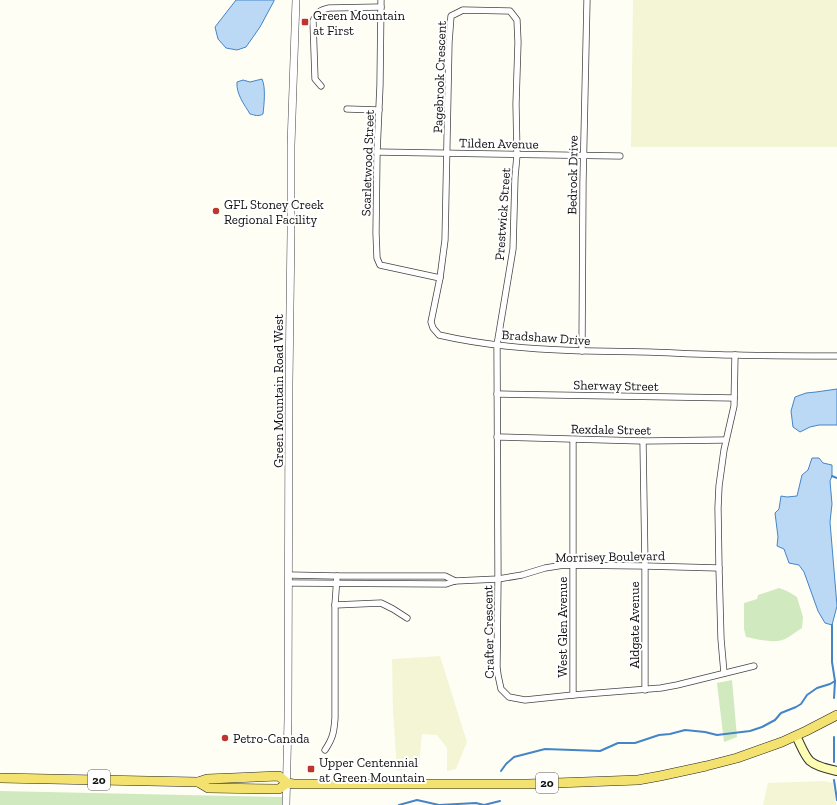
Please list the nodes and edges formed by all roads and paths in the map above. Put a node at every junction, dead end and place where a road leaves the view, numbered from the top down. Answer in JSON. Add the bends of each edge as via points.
{"nodes":[{"id":1,"x":296,"y":0,"type":"edge"},
{"id":2,"x":381,"y":0,"type":"edge"},
{"id":3,"x":587,"y":0,"type":"edge"},
{"id":4,"x":381,"y":7,"type":"junction"},
{"id":5,"x":321,"y":86,"type":"dead end"},
{"id":6,"x":347,"y":109,"type":"dead end"},
{"id":7,"x":379,"y":110,"type":"junction"},
{"id":8,"x":377,"y":152,"type":"junction"},
{"id":9,"x":447,"y":154,"type":"junction"},
{"id":10,"x":517,"y":155,"type":"junction"},
{"id":11,"x":583,"y":155,"type":"junction"},
{"id":12,"x":620,"y":156,"type":"dead end"},
{"id":13,"x":440,"y":278,"type":"junction"},
{"id":14,"x":497,"y":345,"type":"junction"},
{"id":15,"x":582,"y":351,"type":"junction"},
{"id":16,"x":735,"y":355,"type":"junction"},
{"id":17,"x":837,"y":356,"type":"edge"},
{"id":18,"x":497,"y":394,"type":"junction"},
{"id":19,"x":734,"y":398,"type":"junction"},
{"id":20,"x":497,"y":437,"type":"junction"},
{"id":21,"x":573,"y":440,"type":"junction"},
{"id":22,"x":726,"y":440,"type":"junction"},
{"id":23,"x":643,"y":441,"type":"junction"},
{"id":24,"x":572,"y":565,"type":"junction"},
{"id":25,"x":645,"y":566,"type":"junction"},
{"id":26,"x":719,"y":568,"type":"junction"},
{"id":27,"x":289,"y":575,"type":"junction"},
{"id":28,"x":337,"y":576,"type":"junction"},
{"id":29,"x":498,"y":579,"type":"junction"},
{"id":30,"x":455,"y":581,"type":"junction"},
{"id":31,"x":289,"y":583,"type":"junction"},
{"id":32,"x":336,"y":584,"type":"junction"},
{"id":33,"x":335,"y":605,"type":"junction"},
{"id":34,"x":407,"y":618,"type":"dead end"},
{"id":35,"x":754,"y":666,"type":"dead end"},
{"id":36,"x":724,"y":673,"type":"junction"},
{"id":37,"x":645,"y":690,"type":"junction"},
{"id":38,"x":572,"y":695,"type":"junction"},
{"id":39,"x":837,"y":715,"type":"edge"},
{"id":40,"x":796,"y":736,"type":"junction"},
{"id":41,"x":325,"y":750,"type":"dead end"},
{"id":42,"x":837,"y":771,"type":"edge"},
{"id":43,"x":0,"y":778,"type":"edge"},
{"id":44,"x":287,"y":783,"type":"junction"},
{"id":45,"x":286,"y":805,"type":"edge"}],
"edges":[{"from":1,"to":27,"type":"street","name":"Green Mountain Road West","via":[[291,145]]},
{"from":2,"to":4,"type":"street","name":"Scarletwood Street"},
{"from":3,"to":11,"type":"street","name":"Bedrock Drive"},
{"from":4,"to":5,"type":"street","via":[[329,8],[317,13],[313,21],[314,79]]},
{"from":4,"to":7,"type":"street","name":"Scarletwood Street"},
{"from":6,"to":7,"type":"street"},
{"from":7,"to":8,"type":"street","name":"Scarletwood Street"},
{"from":8,"to":9,"type":"street","name":"Tilden Avenue"},
{"from":8,"to":13,"type":"street","name":"Scarletwood Street","via":[[376,258],[380,265]]},
{"from":9,"to":10,"type":"street","name":"Tilden Avenue"},
{"from":9,"to":10,"type":"street","name":"Pagebrook Crescent","via":[[451,16],[463,10],[510,11],[518,20]]},
{"from":9,"to":13,"type":"street","name":"Bradshaw Drive","via":[[445,240]]},
{"from":10,"to":11,"type":"street","name":"Tilden Avenue"},
{"from":10,"to":14,"type":"street","name":"Prestwick Street","via":[[512,249]]},
{"from":11,"to":12,"type":"street","name":"Tilden Avenue"},
{"from":11,"to":15,"type":"street","name":"Bedrock Drive"},
{"from":13,"to":14,"type":"street","name":"Bradshaw Drive","via":[[431,322],[433,328],[439,335]]},
{"from":14,"to":15,"type":"street","name":"Bradshaw Drive"},
{"from":14,"to":18,"type":"street","name":"Crafter Crescent"},
{"from":15,"to":16,"type":"street","name":"Bradshaw Drive"},
{"from":16,"to":17,"type":"street","name":"Bradshaw Drive"},
{"from":16,"to":19,"type":"street"},
{"from":18,"to":19,"type":"street","name":"Sherway Street"},
{"from":18,"to":20,"type":"street","name":"Crafter Crescent"},
{"from":19,"to":22,"type":"street"},
{"from":20,"to":21,"type":"street","name":"Rexdale Street"},
{"from":20,"to":29,"type":"street","name":"Crafter Crescent"},
{"from":21,"to":23,"type":"street","name":"Rexdale Street"},
{"from":21,"to":24,"type":"street","name":"West Glen Avenue"},
{"from":22,"to":23,"type":"street","name":"Rexdale Street"},
{"from":22,"to":26,"type":"street","via":[[719,486]]},
{"from":23,"to":25,"type":"street","name":"Aldgate Avenue"},
{"from":24,"to":25,"type":"street","name":"Morrisey Boulevard"},
{"from":24,"to":29,"type":"street","name":"Morrisey Boulevard","via":[[545,568]]},
{"from":24,"to":38,"type":"street","name":"West Glen Avenue"},
{"from":25,"to":26,"type":"street","name":"Morrisey Boulevard"},
{"from":25,"to":37,"type":"street","name":"Aldgate Avenue"},
{"from":26,"to":36,"type":"street"},
{"from":27,"to":28,"type":"street","name":"Morrisey Boulevard"},
{"from":27,"to":31,"type":"street","name":"Green Mountain Road West"},
{"from":28,"to":30,"type":"street","name":"Morrisey Boulevard","via":[[445,576]]},
{"from":28,"to":32,"type":"street"},
{"from":29,"to":30,"type":"street","name":"Morrisey Boulevard"},
{"from":29,"to":38,"type":"street","name":"Crafter Crescent","via":[[497,671],[501,689],[509,697],[525,700]]},
{"from":30,"to":32,"type":"street","name":"Morrisey Boulevard","via":[[446,584]]},
{"from":31,"to":32,"type":"street","name":"Morrisey Boulevard"},
{"from":31,"to":44,"type":"street","name":"Green Mountain Road West"},
{"from":32,"to":33,"type":"street"},
{"from":33,"to":34,"type":"street","via":[[380,603]]},
{"from":33,"to":41,"type":"street","via":[[336,718],[333,735]]},
{"from":35,"to":36,"type":"street","name":"Crafter Crescent"},
{"from":36,"to":37,"type":"street","name":"Crafter Crescent","via":[[677,686]]},
{"from":37,"to":38,"type":"street","name":"Crafter Crescent"},
{"from":39,"to":40,"type":"main road","number":"20"},
{"from":40,"to":42,"type":"main road","via":[[810,761],[828,770]]},
{"from":40,"to":44,"type":"main road","number":"20","via":[[738,758],[638,780],[528,784]]},
{"from":43,"to":44,"type":"main road","number":"20","via":[[198,782],[207,779],[279,776]]},
{"from":44,"to":45,"type":"street","name":"Green Mountain Road West"}]}
